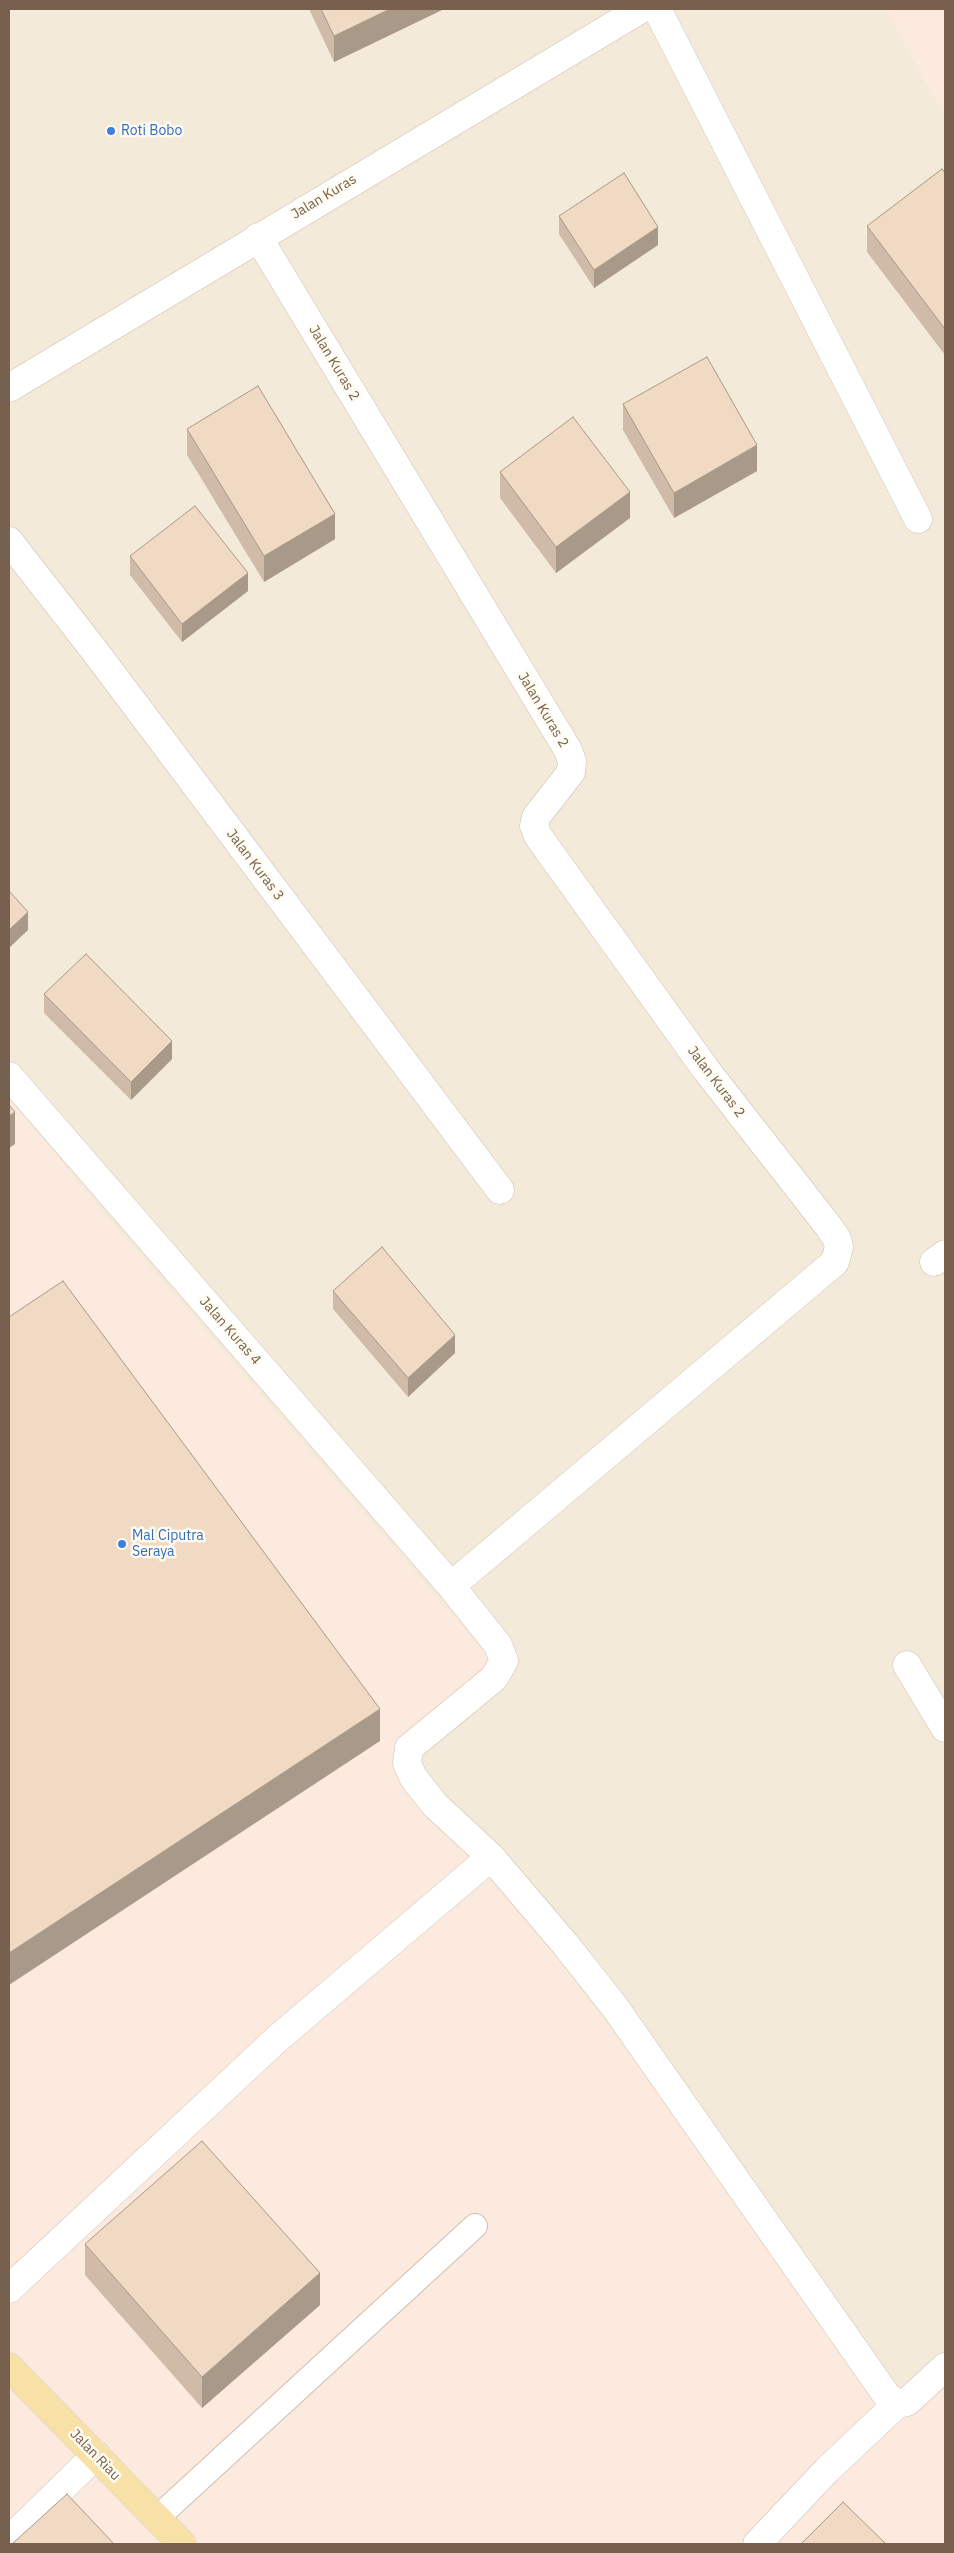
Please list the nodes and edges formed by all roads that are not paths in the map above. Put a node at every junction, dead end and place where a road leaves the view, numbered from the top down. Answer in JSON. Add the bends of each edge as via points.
{"nodes":[{"id":1,"x":642,"y":9,"type":"edge"},
{"id":2,"x":657,"y":9,"type":"edge"},
{"id":3,"x":258,"y":237,"type":"junction"},
{"id":4,"x":9,"y":388,"type":"edge"},
{"id":5,"x":918,"y":519,"type":"dead end"},
{"id":6,"x":9,"y":541,"type":"edge"},
{"id":7,"x":9,"y":1076,"type":"edge"},
{"id":8,"x":500,"y":1190,"type":"dead end"},
{"id":9,"x":451,"y":1586,"type":"junction"},
{"id":10,"x":907,"y":1665,"type":"dead end"},
{"id":11,"x":945,"y":1728,"type":"edge"},
{"id":12,"x":492,"y":1857,"type":"junction"},
{"id":13,"x":475,"y":2226,"type":"dead end"},
{"id":14,"x":9,"y":2289,"type":"edge"},
{"id":15,"x":9,"y":2367,"type":"edge"},
{"id":16,"x":945,"y":2367,"type":"edge"},
{"id":17,"x":897,"y":2404,"type":"junction"},
{"id":18,"x":96,"y":2455,"type":"junction"},
{"id":19,"x":157,"y":2518,"type":"junction"},
{"id":20,"x":9,"y":2540,"type":"edge"},
{"id":21,"x":182,"y":2544,"type":"edge"},
{"id":22,"x":757,"y":2544,"type":"edge"}],
"edges":[{"from":1,"to":3,"type":"street","name":"Jalan Kuras"},
{"from":2,"to":5,"type":"street"},
{"from":3,"to":4,"type":"street","name":"Jalan Kuras"},
{"from":3,"to":9,"type":"street","name":"Jalan Kuras 2","via":[[568,750],[571,772],[536,817],[534,826],[538,836],[719,1086],[829,1227],[839,1247],[835,1262]]},
{"from":6,"to":8,"type":"street","name":"Jalan Kuras 3"},
{"from":7,"to":9,"type":"street","name":"Jalan Kuras 4"},
{"from":9,"to":12,"type":"street","name":"Jalan Kuras 4","via":[[498,1645],[504,1661],[494,1678],[409,1748],[407,1763],[413,1777],[435,1805]]},
{"from":10,"to":11,"type":"street"},
{"from":12,"to":14,"type":"street","via":[[277,2039]]},
{"from":12,"to":17,"type":"street","via":[[614,2006],[866,2369]]},
{"from":13,"to":19,"type":"lane"},
{"from":15,"to":18,"type":"main road","name":"Jalan Riau"},
{"from":16,"to":17,"type":"street","via":[[907,2402]]},
{"from":17,"to":22,"type":"street","via":[[827,2470]]},
{"from":18,"to":19,"type":"main road","name":"Jalan Riau"},
{"from":18,"to":20,"type":"street"},
{"from":19,"to":21,"type":"main road","name":"Jalan Riau"}]}
